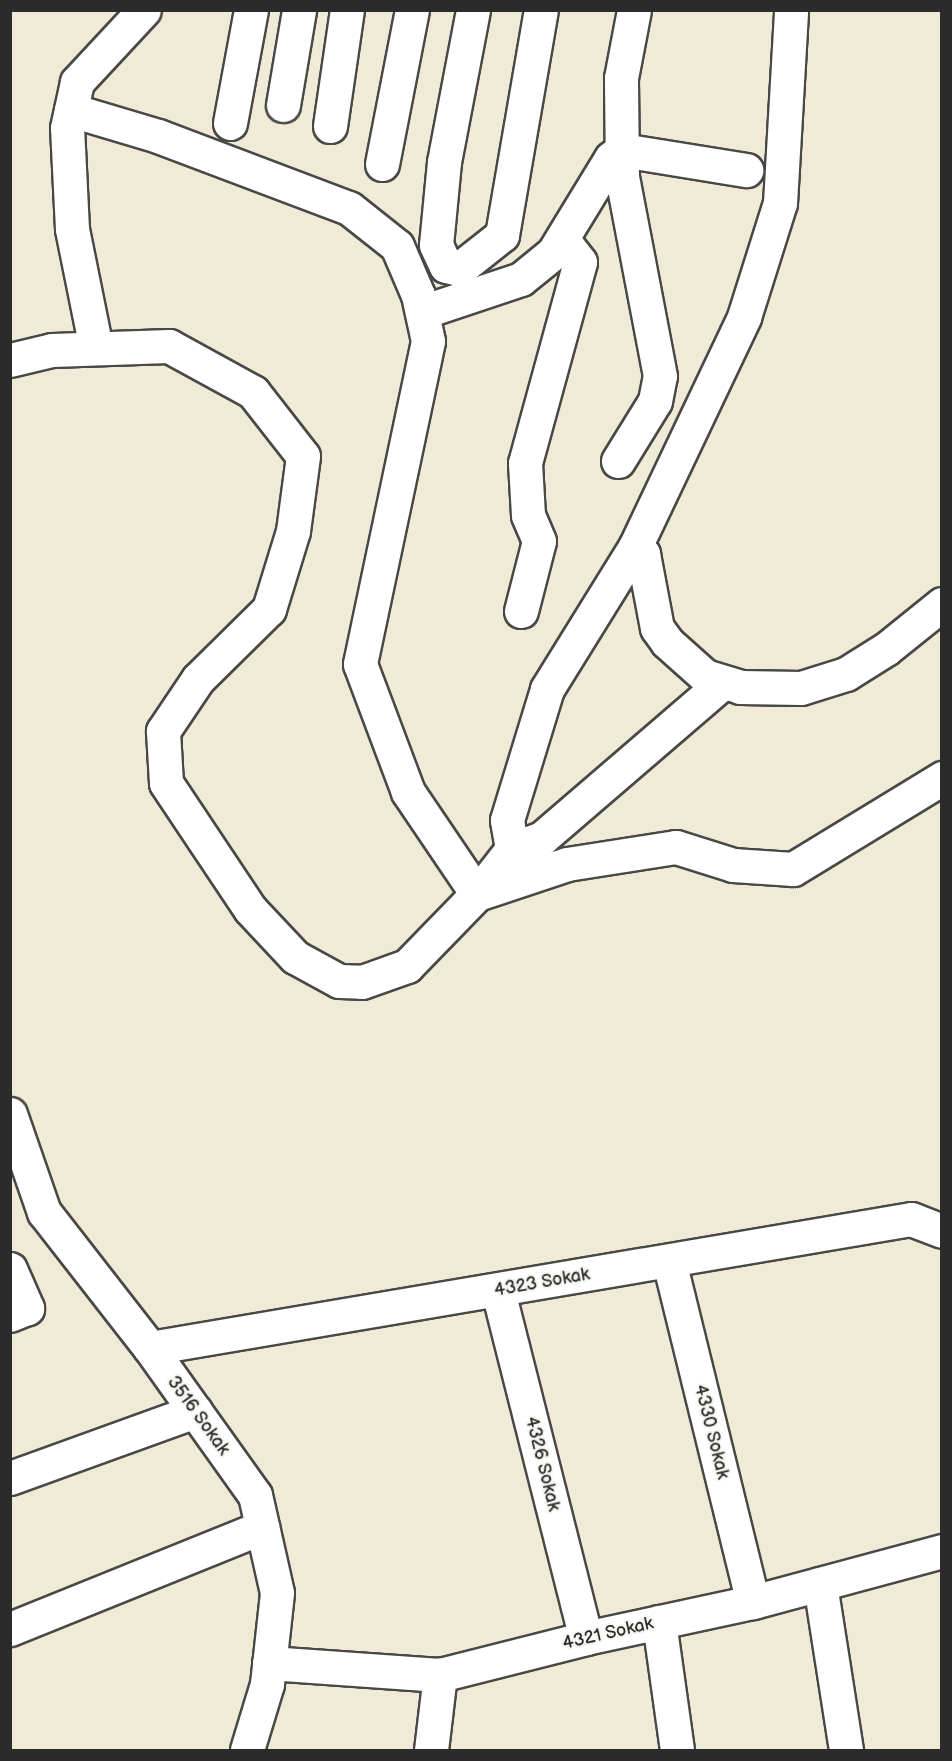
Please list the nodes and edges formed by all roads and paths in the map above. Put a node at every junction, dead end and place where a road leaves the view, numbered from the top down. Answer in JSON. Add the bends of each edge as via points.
{"nodes":[{"id":1,"x":144,"y":10,"type":"edge"},
{"id":2,"x":250,"y":10,"type":"edge"},
{"id":3,"x":298,"y":10,"type":"edge"},
{"id":4,"x":347,"y":10,"type":"edge"},
{"id":5,"x":412,"y":10,"type":"edge"},
{"id":6,"x":473,"y":10,"type":"edge"},
{"id":7,"x":634,"y":10,"type":"edge"},
{"id":8,"x":791,"y":10,"type":"edge"},
{"id":9,"x":534,"y":12,"type":"edge"},
{"id":10,"x":283,"y":105,"type":"dead end"},
{"id":11,"x":71,"y":110,"type":"junction"},
{"id":12,"x":230,"y":123,"type":"dead end"},
{"id":13,"x":330,"y":126,"type":"dead end"},
{"id":14,"x":622,"y":150,"type":"junction"},
{"id":15,"x":382,"y":164,"type":"dead end"},
{"id":16,"x":746,"y":170,"type":"dead end"},
{"id":17,"x":562,"y":238,"type":"junction"},
{"id":18,"x":422,"y":312,"type":"junction"},
{"id":19,"x":96,"y":348,"type":"junction"},
{"id":20,"x":10,"y":360,"type":"edge"},
{"id":21,"x":618,"y":461,"type":"dead end"},
{"id":22,"x":635,"y":547,"type":"junction"},
{"id":23,"x":942,"y":604,"type":"edge"},
{"id":24,"x":521,"y":611,"type":"dead end"},
{"id":25,"x":722,"y":682,"type":"junction"},
{"id":26,"x":942,"y":778,"type":"edge"},
{"id":27,"x":512,"y":849,"type":"junction"},
{"id":28,"x":477,"y":894,"type":"junction"},
{"id":29,"x":10,"y":1114,"type":"edge"},
{"id":30,"x":937,"y":1229,"type":"edge"},
{"id":31,"x":669,"y":1261,"type":"junction"},
{"id":32,"x":10,"y":1269,"type":"edge"},
{"id":33,"x":498,"y":1291,"type":"junction"},
{"id":34,"x":10,"y":1315,"type":"edge"},
{"id":35,"x":150,"y":1348,"type":"junction"},
{"id":36,"x":195,"y":1412,"type":"junction"},
{"id":37,"x":10,"y":1478,"type":"edge"},
{"id":38,"x":262,"y":1527,"type":"junction"},
{"id":39,"x":942,"y":1551,"type":"edge"},
{"id":40,"x":820,"y":1584,"type":"junction"},
{"id":41,"x":753,"y":1602,"type":"junction"},
{"id":42,"x":659,"y":1622,"type":"junction"},
{"id":43,"x":10,"y":1629,"type":"edge"},
{"id":44,"x":585,"y":1638,"type":"junction"},
{"id":45,"x":269,"y":1663,"type":"junction"},
{"id":46,"x":440,"y":1675,"type":"junction"},
{"id":47,"x":247,"y":1750,"type":"edge"},
{"id":48,"x":431,"y":1750,"type":"edge"},
{"id":49,"x":676,"y":1750,"type":"edge"},
{"id":50,"x":846,"y":1750,"type":"edge"}],
"edges":[{"from":1,"to":11,"type":"street","via":[[77,82]]},
{"from":2,"to":12,"type":"street"},
{"from":3,"to":10,"type":"street"},
{"from":4,"to":13,"type":"street"},
{"from":5,"to":15,"type":"street"},
{"from":6,"to":9,"type":"street","via":[[444,162],[436,245],[446,266],[459,269],[502,235]]},
{"from":7,"to":14,"type":"street","via":[[621,78]]},
{"from":8,"to":22,"type":"street","via":[[780,203],[744,317]]},
{"from":11,"to":18,"type":"street","via":[[158,136],[349,208],[398,246]]},
{"from":11,"to":19,"type":"street","via":[[67,128],[72,229]]},
{"from":14,"to":16,"type":"street"},
{"from":14,"to":17,"type":"street","via":[[611,158]]},
{"from":14,"to":21,"type":"street","via":[[622,176],[660,376],[655,401]]},
{"from":17,"to":18,"type":"street","via":[[553,253],[521,279]]},
{"from":17,"to":24,"type":"street","via":[[580,262],[525,463],[528,515],[539,541]]},
{"from":18,"to":28,"type":"street","via":[[428,341],[360,664],[408,792]]},
{"from":19,"to":20,"type":"street","via":[[52,350]]},
{"from":19,"to":28,"type":"street","via":[[169,346],[253,392],[303,456],[293,531],[269,609],[198,679],[163,731],[166,783],[250,909],[295,957],[339,981],[362,982],[406,966]]},
{"from":22,"to":25,"type":"street","via":[[643,554],[657,628],[690,666]]},
{"from":22,"to":27,"type":"street","via":[[547,689],[507,820]]},
{"from":23,"to":25,"type":"street","via":[[867,663],[824,682],[781,690]]},
{"from":25,"to":27,"type":"street","via":[[542,838]]},
{"from":26,"to":28,"type":"street","via":[[793,868],[733,865],[676,847],[567,864]]},
{"from":27,"to":28,"type":"street"},
{"from":29,"to":35,"type":"street","name":"3516 Sokak","via":[[44,1212]]},
{"from":30,"to":31,"type":"street","name":"4323 Sokak","via":[[911,1219]]},
{"from":31,"to":33,"type":"street","name":"4323 Sokak"},
{"from":31,"to":41,"type":"street","name":"4330 Sokak"},
{"from":32,"to":34,"type":"street","via":[[27,1308]]},
{"from":33,"to":35,"type":"street","name":"4323 Sokak"},
{"from":33,"to":44,"type":"street","name":"4326 Sokak"},
{"from":35,"to":36,"type":"street","name":"3516 Sokak"},
{"from":36,"to":37,"type":"street"},
{"from":36,"to":38,"type":"street","name":"3516 Sokak","via":[[255,1495]]},
{"from":38,"to":43,"type":"street"},
{"from":38,"to":45,"type":"street","name":"3516 Sokak","via":[[278,1593]]},
{"from":39,"to":40,"type":"street","name":"4321 Sokak"},
{"from":40,"to":41,"type":"street","name":"4321 Sokak"},
{"from":40,"to":50,"type":"street"},
{"from":41,"to":42,"type":"street","name":"4321 Sokak"},
{"from":42,"to":44,"type":"street","name":"4321 Sokak"},
{"from":42,"to":49,"type":"street"},
{"from":44,"to":46,"type":"street","name":"4321 Sokak"},
{"from":45,"to":46,"type":"street","name":"4321 Sokak"},
{"from":45,"to":47,"type":"street","name":"3516 Sokak"},
{"from":46,"to":48,"type":"street"}]}
